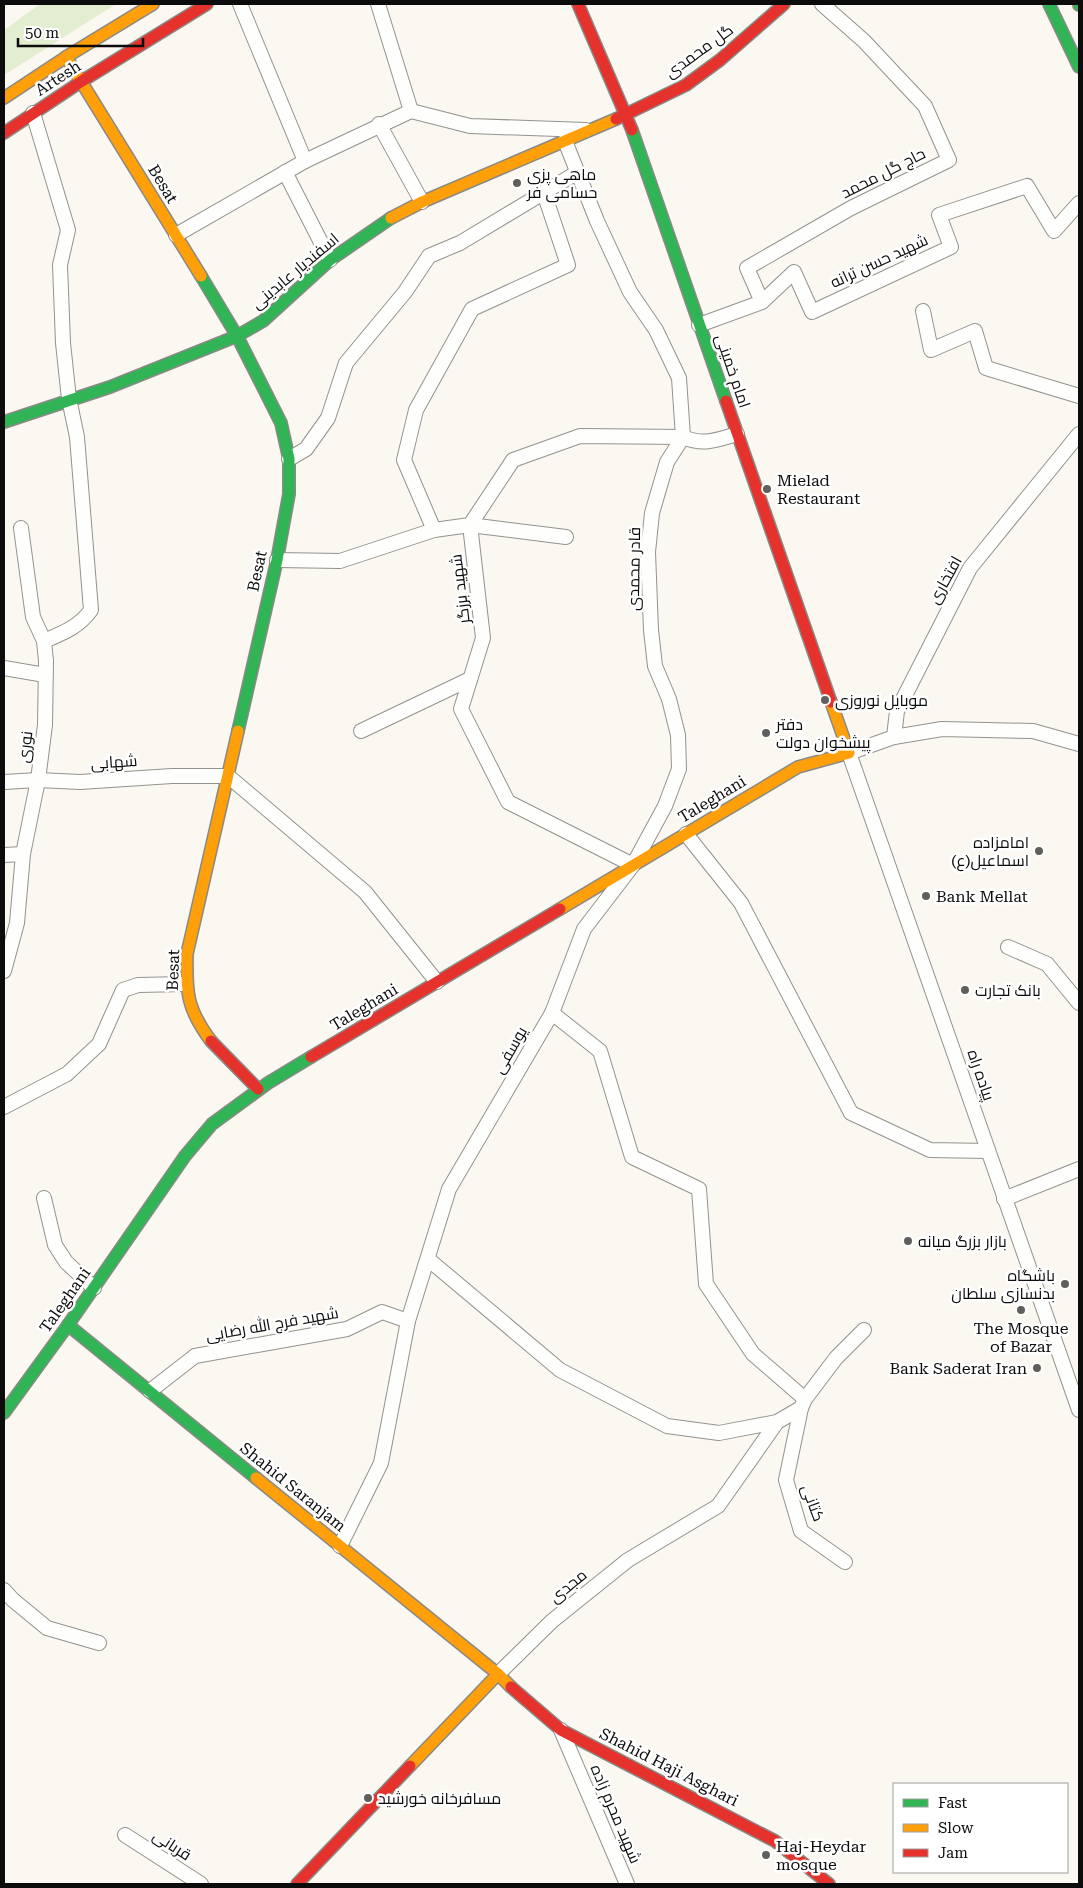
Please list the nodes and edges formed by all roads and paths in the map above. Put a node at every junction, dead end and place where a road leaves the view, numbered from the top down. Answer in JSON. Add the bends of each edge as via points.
{"nodes":[{"id":1,"x":153,"y":4,"type":"edge"},
{"id":2,"x":207,"y":4,"type":"edge"},
{"id":3,"x":240,"y":4,"type":"edge"},
{"id":4,"x":378,"y":4,"type":"edge"},
{"id":5,"x":578,"y":4,"type":"edge"},
{"id":6,"x":784,"y":4,"type":"edge"},
{"id":7,"x":822,"y":4,"type":"edge"},
{"id":8,"x":1049,"y":4,"type":"edge"},
{"id":9,"x":66,"y":57,"type":"junction"},
{"id":10,"x":1079,"y":67,"type":"edge"},
{"id":11,"x":82,"y":81,"type":"junction"},
{"id":12,"x":4,"y":98,"type":"edge"},
{"id":13,"x":411,"y":110,"type":"junction"},
{"id":14,"x":33,"y":113,"type":"junction"},
{"id":15,"x":626,"y":114,"type":"junction"},
{"id":16,"x":379,"y":124,"type":"junction"},
{"id":17,"x":589,"y":130,"type":"junction"},
{"id":18,"x":4,"y":133,"type":"edge"},
{"id":19,"x":565,"y":141,"type":"junction"},
{"id":20,"x":304,"y":161,"type":"junction"},
{"id":21,"x":285,"y":172,"type":"junction"},
{"id":22,"x":578,"y":172,"type":"junction"},
{"id":23,"x":544,"y":193,"type":"junction"},
{"id":24,"x":422,"y":202,"type":"junction"},
{"id":25,"x":1079,"y":203,"type":"edge"},
{"id":26,"x":176,"y":235,"type":"junction"},
{"id":27,"x":330,"y":260,"type":"junction"},
{"id":28,"x":762,"y":302,"type":"junction"},
{"id":29,"x":923,"y":311,"type":"dead end"},
{"id":30,"x":699,"y":325,"type":"junction"},
{"id":31,"x":237,"y":336,"type":"junction"},
{"id":32,"x":1079,"y":396,"type":"edge"},
{"id":33,"x":69,"y":399,"type":"junction"},
{"id":34,"x":4,"y":422,"type":"edge"},
{"id":35,"x":737,"y":434,"type":"junction"},
{"id":36,"x":1079,"y":434,"type":"edge"},
{"id":37,"x":682,"y":437,"type":"junction"},
{"id":38,"x":289,"y":459,"type":"junction"},
{"id":39,"x":470,"y":525,"type":"junction"},
{"id":40,"x":21,"y":528,"type":"dead end"},
{"id":41,"x":434,"y":530,"type":"junction"},
{"id":42,"x":566,"y":537,"type":"dead end"},
{"id":43,"x":277,"y":560,"type":"junction"},
{"id":44,"x":44,"y":641,"type":"junction"},
{"id":45,"x":4,"y":668,"type":"edge"},
{"id":46,"x":45,"y":674,"type":"junction"},
{"id":47,"x":470,"y":679,"type":"junction"},
{"id":48,"x":361,"y":731,"type":"dead end"},
{"id":49,"x":894,"y":737,"type":"junction"},
{"id":50,"x":1079,"y":744,"type":"edge"},
{"id":51,"x":849,"y":753,"type":"junction"},
{"id":52,"x":228,"y":776,"type":"junction"},
{"id":53,"x":38,"y":780,"type":"junction"},
{"id":54,"x":4,"y":782,"type":"edge"},
{"id":55,"x":686,"y":834,"type":"junction"},
{"id":56,"x":23,"y":854,"type":"junction"},
{"id":57,"x":4,"y":855,"type":"edge"},
{"id":58,"x":633,"y":865,"type":"junction"},
{"id":59,"x":1008,"y":947,"type":"dead end"},
{"id":60,"x":4,"y":971,"type":"edge"},
{"id":61,"x":438,"y":982,"type":"junction"},
{"id":62,"x":185,"y":984,"type":"junction"},
{"id":63,"x":1079,"y":1003,"type":"edge"},
{"id":64,"x":552,"y":1013,"type":"junction"},
{"id":65,"x":263,"y":1086,"type":"junction"},
{"id":66,"x":4,"y":1107,"type":"edge"},
{"id":67,"x":988,"y":1151,"type":"junction"},
{"id":68,"x":1079,"y":1169,"type":"edge"},
{"id":69,"x":44,"y":1198,"type":"dead end"},
{"id":70,"x":1004,"y":1198,"type":"junction"},
{"id":71,"x":428,"y":1259,"type":"junction"},
{"id":72,"x":94,"y":1288,"type":"junction"},
{"id":73,"x":408,"y":1321,"type":"junction"},
{"id":74,"x":68,"y":1325,"type":"junction"},
{"id":75,"x":864,"y":1330,"type":"dead end"},
{"id":76,"x":150,"y":1391,"type":"junction"},
{"id":77,"x":803,"y":1403,"type":"junction"},
{"id":78,"x":5,"y":1409,"type":"edge"},
{"id":79,"x":1079,"y":1410,"type":"edge"},
{"id":80,"x":777,"y":1422,"type":"junction"},
{"id":81,"x":340,"y":1546,"type":"junction"},
{"id":82,"x":845,"y":1562,"type":"dead end"},
{"id":83,"x":4,"y":1590,"type":"edge"},
{"id":84,"x":99,"y":1643,"type":"dead end"},
{"id":85,"x":498,"y":1674,"type":"junction"},
{"id":86,"x":561,"y":1730,"type":"junction"},
{"id":87,"x":125,"y":1835,"type":"dead end"},
{"id":88,"x":201,"y":1884,"type":"edge"},
{"id":89,"x":297,"y":1884,"type":"edge"},
{"id":90,"x":627,"y":1884,"type":"edge"},
{"id":91,"x":829,"y":1884,"type":"edge"}],
"edges":[{"from":1,"to":9,"type":"street","name":"Artesh"},
{"from":2,"to":11,"type":"street","name":"Artesh"},
{"from":3,"to":20,"type":"street"},
{"from":4,"to":13,"type":"street"},
{"from":5,"to":15,"type":"street","name":"امام خمینی"},
{"from":6,"to":15,"type":"street","name":"گل محمدی","via":[[686,85]]},
{"from":7,"to":28,"type":"street","name":"حاج گل محمد","via":[[864,41],[925,106],[948,160],[851,208],[747,268]]},
{"from":8,"to":10,"type":"street"},
{"from":9,"to":11,"type":"street","name":"Besat"},
{"from":9,"to":12,"type":"street","name":"Artesh"},
{"from":11,"to":14,"type":"street","name":"Artesh"},
{"from":11,"to":26,"type":"street","name":"Besat"},
{"from":13,"to":16,"type":"street"},
{"from":13,"to":17,"type":"street","via":[[470,126]]},
{"from":14,"to":18,"type":"street","name":"Artesh"},
{"from":14,"to":33,"type":"street","via":[[68,230],[60,265]]},
{"from":15,"to":17,"type":"street","name":"اسفندیار عابدینی"},
{"from":15,"to":30,"type":"street","name":"امام خمینی"},
{"from":16,"to":20,"type":"street"},
{"from":16,"to":24,"type":"street"},
{"from":17,"to":19,"type":"street","name":"اسفندیار عابدینی"},
{"from":19,"to":22,"type":"street"},
{"from":19,"to":24,"type":"street","name":"اسفندیار عابدینی"},
{"from":20,"to":21,"type":"street"},
{"from":21,"to":26,"type":"street"},
{"from":21,"to":27,"type":"street"},
{"from":22,"to":23,"type":"street"},
{"from":22,"to":37,"type":"street","via":[[630,292],[656,330],[679,378]]},
{"from":23,"to":38,"type":"street","via":[[460,243],[429,256],[405,292],[346,363],[328,418],[306,449]]},
{"from":23,"to":41,"type":"street","via":[[568,265],[472,309],[416,410],[404,460]]},
{"from":24,"to":27,"type":"street","name":"اسفندیار عابدینی","via":[[382,223]]},
{"from":25,"to":28,"type":"street","name":"شهید حسن ترانه","via":[[1054,231],[1027,186],[939,215],[951,247],[812,312],[794,272]]},
{"from":26,"to":31,"type":"street","name":"Besat"},
{"from":27,"to":31,"type":"street","name":"اسفندیار عابدینی","via":[[263,321]]},
{"from":28,"to":30,"type":"street"},
{"from":29,"to":32,"type":"street","via":[[931,350],[975,331],[986,368]]},
{"from":30,"to":35,"type":"street","name":"امام خمینی"},
{"from":31,"to":33,"type":"street","name":"اسفندیار عابدینی","via":[[110,387]]},
{"from":31,"to":38,"type":"street","name":"Besat","via":[[281,423]]},
{"from":33,"to":34,"type":"street","name":"اسفندیار عابدینی"},
{"from":33,"to":44,"type":"street","via":[[77,437],[91,610],[70,631]]},
{"from":35,"to":37,"type":"street","via":[[704,443]]},
{"from":35,"to":51,"type":"street","name":"امام خمینی"},
{"from":36,"to":49,"type":"street","name":"افتخاری","via":[[970,568],[897,712]]},
{"from":37,"to":39,"type":"street","via":[[580,436],[513,460]]},
{"from":37,"to":58,"type":"street","name":"قادر محمدی","via":[[668,462],[652,513],[648,552],[655,666],[669,698],[678,735],[680,769],[665,806]]},
{"from":38,"to":43,"type":"street","name":"Besat","via":[[289,494]]},
{"from":39,"to":41,"type":"street"},
{"from":39,"to":42,"type":"street"},
{"from":39,"to":47,"type":"street","name":"شهید برزگر","via":[[483,638]]},
{"from":40,"to":44,"type":"street","name":"نوری","via":[[33,617]]},
{"from":41,"to":43,"type":"street","via":[[340,561]]},
{"from":43,"to":52,"type":"street","name":"Besat"},
{"from":44,"to":46,"type":"street","name":"نوری"},
{"from":45,"to":46,"type":"street"},
{"from":46,"to":53,"type":"street","name":"نوری","via":[[45,725]]},
{"from":47,"to":48,"type":"street"},
{"from":47,"to":58,"type":"street","name":"شهید برزگر","via":[[461,709],[508,802]]},
{"from":49,"to":50,"type":"street","via":[[942,729],[1024,730]]},
{"from":49,"to":51,"type":"street"},
{"from":51,"to":55,"type":"street","name":"Taleghani","via":[[798,767]]},
{"from":51,"to":67,"type":"street","name":"پیاده راه"},
{"from":52,"to":53,"type":"street","name":"شهابی","via":[[80,782]]},
{"from":52,"to":61,"type":"street","via":[[365,892]]},
{"from":52,"to":62,"type":"street","name":"Besat","via":[[187,954]]},
{"from":53,"to":54,"type":"street","name":"شهابی"},
{"from":53,"to":56,"type":"street","name":"نوری"},
{"from":55,"to":58,"type":"street","name":"Taleghani"},
{"from":55,"to":67,"type":"street","via":[[741,903],[850,1113],[930,1150]]},
{"from":56,"to":57,"type":"street"},
{"from":56,"to":60,"type":"street","name":"نوری","via":[[17,923]]},
{"from":58,"to":61,"type":"street","name":"Taleghani"},
{"from":58,"to":64,"type":"street","name":"یوسفی","via":[[584,929]]},
{"from":59,"to":63,"type":"street","via":[[1047,964]]},
{"from":61,"to":65,"type":"street","name":"Taleghani"},
{"from":62,"to":65,"type":"street","name":"Besat","via":[[191,1010],[206,1036]]},
{"from":62,"to":66,"type":"street","via":[[138,985],[123,990],[99,1044],[67,1074]]},
{"from":64,"to":71,"type":"street","name":"یوسفی","via":[[450,1188]]},
{"from":64,"to":77,"type":"street","via":[[600,1051],[632,1156],[699,1190],[706,1284],[753,1354]]},
{"from":65,"to":72,"type":"street","name":"Taleghani","via":[[212,1124],[185,1156]]},
{"from":67,"to":70,"type":"street","name":"پیاده راه"},
{"from":68,"to":70,"type":"street"},
{"from":69,"to":72,"type":"street","via":[[55,1245],[66,1262]]},
{"from":70,"to":79,"type":"street","name":"پیاده راه"},
{"from":71,"to":73,"type":"street","name":"یوسفی"},
{"from":71,"to":80,"type":"street","via":[[560,1370],[667,1426],[719,1433]]},
{"from":72,"to":74,"type":"street","name":"Taleghani"},
{"from":73,"to":76,"type":"street","name":"شهید فرج الله رضایی","via":[[382,1312],[347,1329],[195,1356]]},
{"from":73,"to":81,"type":"street","name":"یوسفی","via":[[381,1463]]},
{"from":74,"to":76,"type":"street","name":"Shahid Saranjam"},
{"from":74,"to":78,"type":"street","name":"Taleghani"},
{"from":75,"to":77,"type":"street","name":"مجدی","via":[[836,1358]]},
{"from":76,"to":81,"type":"street","name":"Shahid Saranjam"},
{"from":77,"to":80,"type":"street","name":"مجدی"},
{"from":77,"to":82,"type":"street","name":"کتانی","via":[[786,1480],[802,1531]]},
{"from":80,"to":85,"type":"street","name":"مجدی","via":[[718,1506],[628,1560],[552,1621]]},
{"from":81,"to":85,"type":"street","name":"Shahid Saranjam"},
{"from":83,"to":84,"type":"street","via":[[47,1628]]},
{"from":85,"to":86,"type":"street","name":"Shahid Haji Asghari"},
{"from":85,"to":89,"type":"street","name":"مجدی"},
{"from":86,"to":90,"type":"street","name":"شهید محرم زاده"},
{"from":86,"to":91,"type":"street","name":"Shahid Haji Asghari","via":[[775,1841]]},
{"from":87,"to":88,"type":"street","name":"قربانی"}]}
